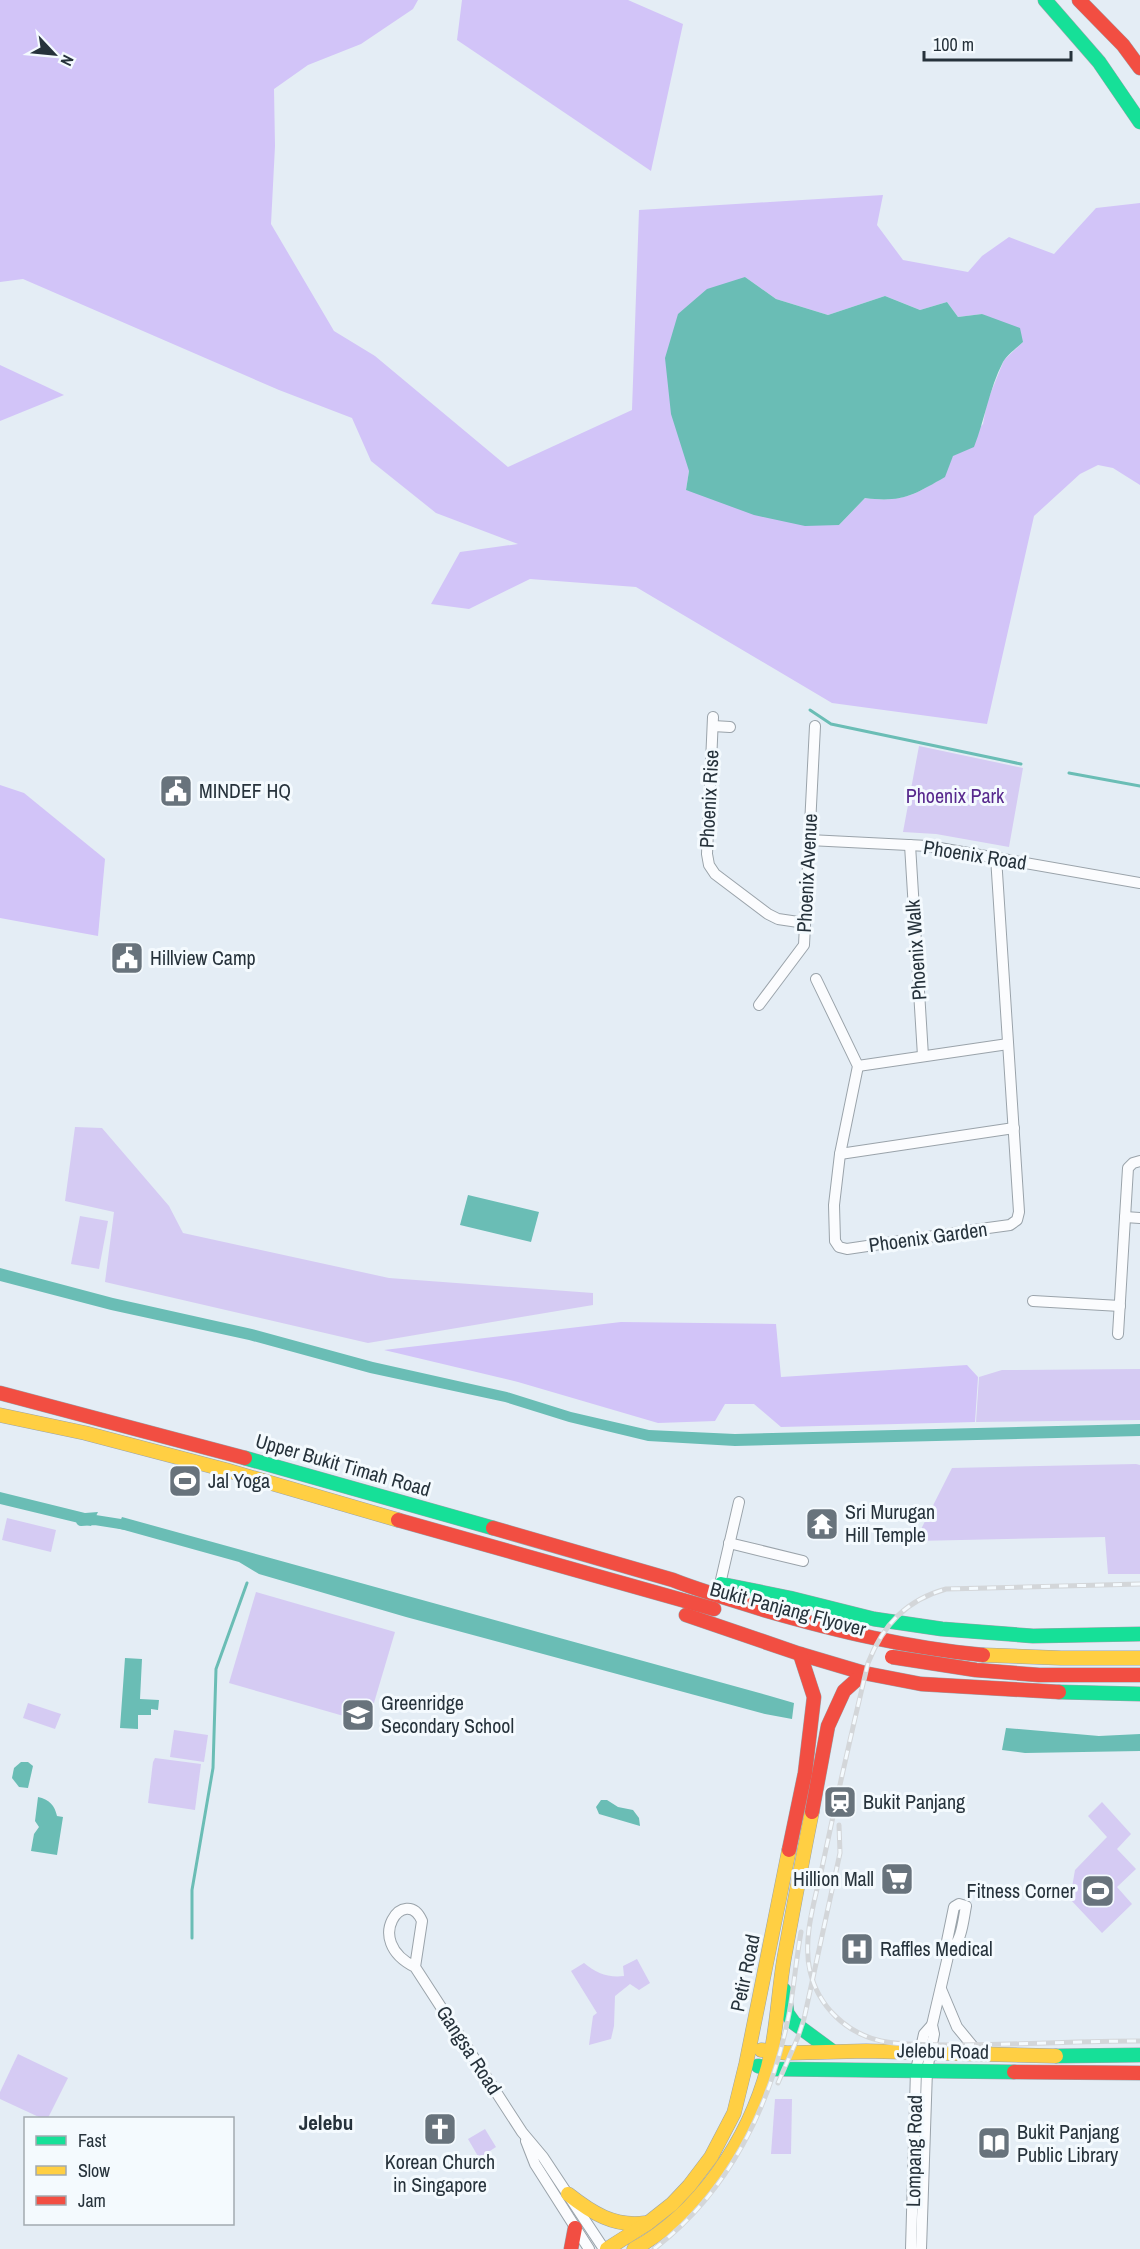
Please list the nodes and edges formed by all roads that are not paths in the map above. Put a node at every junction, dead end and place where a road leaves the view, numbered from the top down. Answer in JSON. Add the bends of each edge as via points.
{"nodes":[{"id":1,"x":1045,"y":0,"type":"edge"},
{"id":2,"x":1079,"y":0,"type":"edge"},
{"id":3,"x":1140,"y":68,"type":"edge"},
{"id":4,"x":1140,"y":122,"type":"edge"},
{"id":5,"x":815,"y":726,"type":"dead end"},
{"id":6,"x":730,"y":727,"type":"dead end"},
{"id":7,"x":809,"y":840,"type":"junction"},
{"id":8,"x":910,"y":845,"type":"junction"},
{"id":9,"x":996,"y":857,"type":"junction"},
{"id":10,"x":1140,"y":883,"type":"edge"},
{"id":11,"x":805,"y":923,"type":"junction"},
{"id":12,"x":816,"y":979,"type":"dead end"},
{"id":13,"x":759,"y":1005,"type":"dead end"},
{"id":14,"x":1008,"y":1044,"type":"junction"},
{"id":15,"x":923,"y":1056,"type":"junction"},
{"id":16,"x":858,"y":1066,"type":"junction"},
{"id":17,"x":1014,"y":1128,"type":"junction"},
{"id":18,"x":840,"y":1154,"type":"junction"},
{"id":19,"x":1140,"y":1161,"type":"edge"},
{"id":20,"x":1125,"y":1217,"type":"junction"},
{"id":21,"x":1140,"y":1218,"type":"edge"},
{"id":22,"x":1033,"y":1301,"type":"dead end"},
{"id":23,"x":1120,"y":1306,"type":"junction"},
{"id":24,"x":1118,"y":1334,"type":"dead end"},
{"id":25,"x":0,"y":1393,"type":"edge"},
{"id":26,"x":0,"y":1416,"type":"edge"},
{"id":27,"x":739,"y":1502,"type":"dead end"},
{"id":28,"x":434,"y":1529,"type":"junction"},
{"id":29,"x":729,"y":1544,"type":"junction"},
{"id":30,"x":803,"y":1561,"type":"dead end"},
{"id":31,"x":673,"y":1580,"type":"junction"},
{"id":32,"x":720,"y":1584,"type":"junction"},
{"id":33,"x":781,"y":1622,"type":"junction"},
{"id":34,"x":1121,"y":1634,"type":"junction"},
{"id":35,"x":1140,"y":1634,"type":"edge"},
{"id":36,"x":1140,"y":1642,"type":"edge"},
{"id":37,"x":840,"y":1645,"type":"dead end"},
{"id":38,"x":800,"y":1654,"type":"junction"},
{"id":39,"x":881,"y":1654,"type":"dead end"},
{"id":40,"x":1140,"y":1658,"type":"edge"},
{"id":41,"x":864,"y":1673,"type":"junction"},
{"id":42,"x":1140,"y":1674,"type":"edge"},
{"id":43,"x":1140,"y":1694,"type":"edge"},
{"id":44,"x":821,"y":1764,"type":"junction"},
{"id":45,"x":805,"y":1773,"type":"junction"},
{"id":46,"x":949,"y":1952,"type":"dead end"},
{"id":47,"x":415,"y":1967,"type":"junction"},
{"id":48,"x":782,"y":1973,"type":"junction"},
{"id":49,"x":764,"y":1974,"type":"junction"},
{"id":50,"x":940,"y":1989,"type":"junction"},
{"id":51,"x":749,"y":2048,"type":"junction"},
{"id":52,"x":832,"y":2051,"type":"junction"},
{"id":53,"x":771,"y":2052,"type":"junction"},
{"id":54,"x":924,"y":2053,"type":"junction"},
{"id":55,"x":980,"y":2055,"type":"junction"},
{"id":56,"x":1140,"y":2055,"type":"edge"},
{"id":57,"x":746,"y":2064,"type":"junction"},
{"id":58,"x":768,"y":2068,"type":"junction"},
{"id":59,"x":921,"y":2070,"type":"junction"},
{"id":60,"x":1140,"y":2073,"type":"edge"},
{"id":61,"x":522,"y":2132,"type":"junction"},
{"id":62,"x":568,"y":2194,"type":"junction"},
{"id":63,"x":648,"y":2223,"type":"junction"},
{"id":64,"x":575,"y":2228,"type":"junction"},
{"id":65,"x":660,"y":2234,"type":"junction"},
{"id":66,"x":571,"y":2249,"type":"edge"},
{"id":67,"x":589,"y":2249,"type":"edge"},
{"id":68,"x":606,"y":2249,"type":"edge"},
{"id":69,"x":634,"y":2249,"type":"edge"},
{"id":70,"x":649,"y":2249,"type":"edge"},
{"id":71,"x":911,"y":2249,"type":"edge"},
{"id":72,"x":921,"y":2249,"type":"edge"}],
"edges":[{"from":1,"to":4,"type":"main road","via":[[1099,62]]},
{"from":2,"to":3,"type":"main road","via":[[1124,45]]},
{"from":5,"to":7,"type":"street","name":"Phoenix Avenue"},
{"from":6,"to":11,"type":"street","name":"Phoenix Rise","via":[[713,721],[709,865],[768,914]]},
{"from":7,"to":8,"type":"street","name":"Phoenix Road"},
{"from":7,"to":11,"type":"street","name":"Phoenix Avenue"},
{"from":8,"to":9,"type":"street","name":"Phoenix Road"},
{"from":8,"to":15,"type":"street","name":"Phoenix Walk"},
{"from":9,"to":10,"type":"street","name":"Phoenix Road"},
{"from":9,"to":14,"type":"street","name":"Phoenix Garden"},
{"from":11,"to":13,"type":"street","name":"Phoenix Avenue","via":[[804,945]]},
{"from":12,"to":16,"type":"street"},
{"from":14,"to":15,"type":"street"},
{"from":14,"to":17,"type":"street","name":"Phoenix Garden"},
{"from":15,"to":16,"type":"street"},
{"from":16,"to":18,"type":"street","name":"Phoenix Garden"},
{"from":17,"to":18,"type":"street"},
{"from":17,"to":18,"type":"street","name":"Phoenix Garden","via":[[1019,1212],[1017,1221],[1010,1225],[847,1249],[839,1247],[835,1241],[834,1205]]},
{"from":19,"to":20,"type":"street","via":[[1128,1168]]},
{"from":20,"to":21,"type":"street"},
{"from":20,"to":23,"type":"street"},
{"from":22,"to":23,"type":"street"},
{"from":23,"to":24,"type":"street"},
{"from":25,"to":31,"type":"main road","name":"Upper Bukit Timah Road","via":[[196,1444]]},
{"from":26,"to":28,"type":"main road","name":"Upper Bukit Timah Road","via":[[85,1433]]},
{"from":27,"to":29,"type":"street"},
{"from":28,"to":33,"type":"main road","name":"Bukit Panjang Flyover","via":[[729,1614]]},
{"from":28,"to":38,"type":"main road","via":[[453,1543],[613,1591]]},
{"from":29,"to":30,"type":"street"},
{"from":29,"to":32,"type":"street"},
{"from":31,"to":32,"type":"main road"},
{"from":31,"to":33,"type":"main road","name":"Bukit Panjang Flyover"},
{"from":32,"to":34,"type":"main road","via":[[874,1619],[942,1629],[1043,1636]]},
{"from":33,"to":37,"type":"main road","name":"Bukit Panjang Flyover"},
{"from":33,"to":40,"type":"main road","name":"Bukit Panjang Flyover","via":[[929,1649],[1040,1659]]},
{"from":34,"to":35,"type":"main road"},
{"from":34,"to":36,"type":"main road"},
{"from":38,"to":41,"type":"main road"},
{"from":38,"to":45,"type":"main road","name":"Petir Road","via":[[814,1697]]},
{"from":39,"to":42,"type":"main road","name":"Bukit Panjang Flyover","bridge":true,"via":[[1039,1676]]},
{"from":41,"to":43,"type":"main road","via":[[921,1684]]},
{"from":41,"to":44,"type":"main road","name":"Petir Road","via":[[846,1689],[837,1704],[828,1726]]},
{"from":44,"to":45,"type":"main road","via":[[811,1764]]},
{"from":44,"to":48,"type":"main road","name":"Petir Road"},
{"from":45,"to":49,"type":"main road","name":"Petir Road"},
{"from":46,"to":50,"type":"street","name":"Jelebu Road"},
{"from":47,"to":47,"type":"street","name":"Gangsa Road","via":[[404,1961],[389,1935],[389,1923],[402,1910],[417,1913],[422,1921]]},
{"from":47,"to":61,"type":"street","name":"Gangsa Road"},
{"from":48,"to":49,"type":"main road"},
{"from":48,"to":52,"type":"main road","via":[[788,2013],[794,2023]]},
{"from":48,"to":53,"type":"main road","name":"Petir Road"},
{"from":49,"to":51,"type":"main road","name":"Petir Road"},
{"from":50,"to":54,"type":"street","name":"Jelebu Road","via":[[932,2025],[924,2034]]},
{"from":50,"to":55,"type":"street","via":[[957,2027]]},
{"from":51,"to":53,"type":"main road","name":"Jelebu Road"},
{"from":51,"to":57,"type":"main road","name":"Petir Road"},
{"from":52,"to":53,"type":"main road","name":"Jelebu Road"},
{"from":52,"to":54,"type":"main road","name":"Jelebu Road"},
{"from":53,"to":58,"type":"main road","name":"Petir Road"},
{"from":54,"to":55,"type":"main road","name":"Jelebu Road"},
{"from":54,"to":59,"type":"street","name":"Lompang Road"},
{"from":55,"to":56,"type":"main road","name":"Jelebu Road"},
{"from":57,"to":58,"type":"main road","name":"Jelebu Road"},
{"from":57,"to":63,"type":"main road","name":"Petir Road","via":[[734,2113],[711,2157],[672,2204]]},
{"from":58,"to":59,"type":"main road","name":"Jelebu Road"},
{"from":58,"to":65,"type":"main road","name":"Petir Road","via":[[747,2121],[717,2171]]},
{"from":59,"to":60,"type":"main road","name":"Jelebu Road"},
{"from":59,"to":71,"type":"street","name":"Lompang Road"},
{"from":59,"to":72,"type":"street","name":"Lompang Road"},
{"from":61,"to":62,"type":"street","name":"Gangsa Road"},
{"from":61,"to":64,"type":"street","name":"Gangsa Road","via":[[535,2164]]},
{"from":62,"to":63,"type":"main road","via":[[611,2223]]},
{"from":62,"to":68,"type":"street","name":"Gangsa Road"},
{"from":63,"to":68,"type":"main road","name":"Petir Road"},
{"from":64,"to":66,"type":"main road"},
{"from":64,"to":67,"type":"street","name":"Gangsa Road"},
{"from":65,"to":69,"type":"main road","name":"Petir Road"},
{"from":65,"to":70,"type":"main road"}]}
